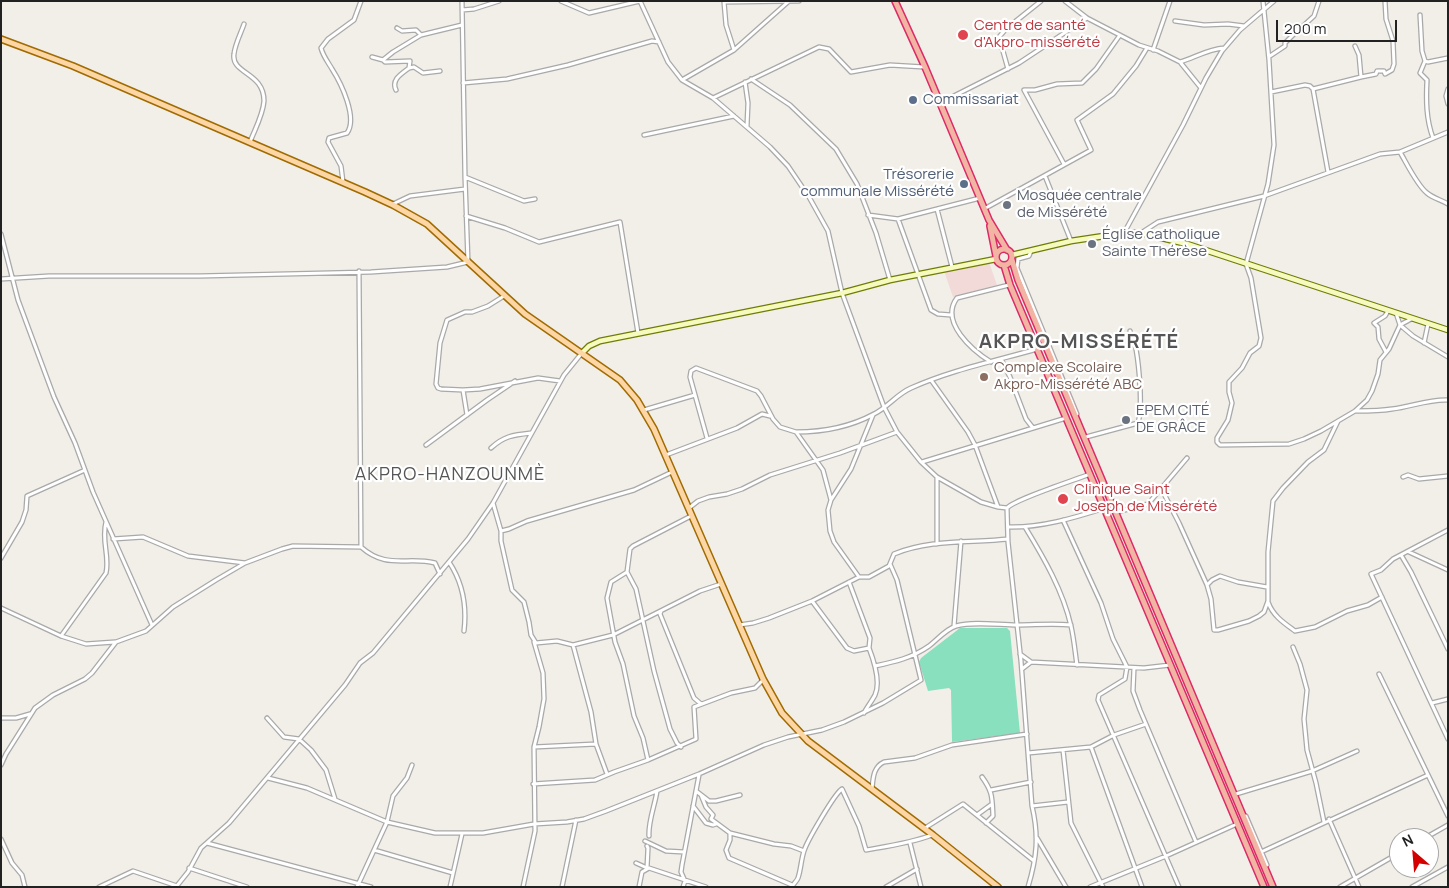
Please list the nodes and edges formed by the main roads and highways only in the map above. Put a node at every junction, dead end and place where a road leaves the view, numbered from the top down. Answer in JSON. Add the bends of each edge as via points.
{"nodes":[{"id":1,"x":895,"y":1,"type":"edge"},
{"id":2,"x":1,"y":40,"type":"edge"},
{"id":3,"x":989,"y":220,"type":"junction"},
{"id":4,"x":1006,"y":250,"type":"junction"},
{"id":5,"x":996,"y":257,"type":"junction"},
{"id":6,"x":1012,"y":258,"type":"junction"},
{"id":7,"x":1004,"y":265,"type":"junction"},
{"id":8,"x":1448,"y":330,"type":"edge"},
{"id":9,"x":582,"y":353,"type":"junction"},
{"id":10,"x":1087,"y":448,"type":"junction"},
{"id":11,"x":1080,"y":451,"type":"junction"},
{"id":12,"x":998,"y":887,"type":"edge"},
{"id":13,"x":1264,"y":887,"type":"edge"},
{"id":14,"x":1274,"y":887,"type":"edge"}],
"edges":[{"from":1,"to":3,"type":"highway"},
{"from":2,"to":9,"type":"main road","via":[[73,66],[393,204],[427,224],[525,314]]},
{"from":3,"to":4,"type":"highway"},
{"from":3,"to":5,"type":"highway"},
{"from":4,"to":5,"type":"highway","via":[[1000,250]]},
{"from":4,"to":6,"type":"highway"},
{"from":5,"to":7,"type":"highway"},
{"from":5,"to":9,"type":"main road","via":[[842,293],[600,341]]},
{"from":6,"to":7,"type":"highway"},
{"from":6,"to":8,"type":"main road","via":[[1071,241],[1141,233],[1186,244]]},
{"from":6,"to":10,"type":"highway"},
{"from":7,"to":11,"type":"highway"},
{"from":9,"to":12,"type":"main road","via":[[620,380],[644,410],[763,680],[782,713],[820,751]]},
{"from":10,"to":11,"type":"highway"},
{"from":10,"to":14,"type":"highway"},
{"from":11,"to":13,"type":"highway"}]}
